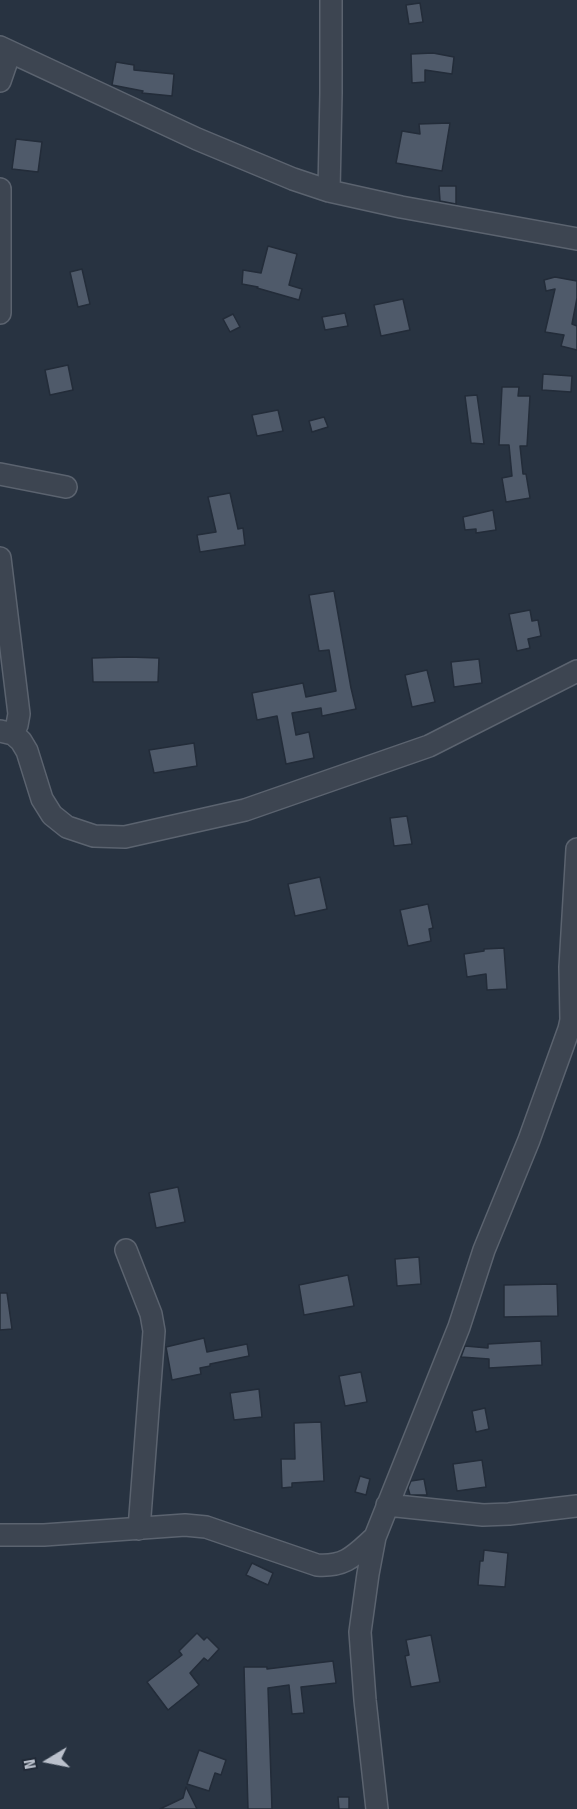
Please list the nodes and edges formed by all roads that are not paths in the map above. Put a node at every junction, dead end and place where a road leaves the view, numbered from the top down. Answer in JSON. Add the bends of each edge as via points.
{"nodes":[{"id":1,"x":331,"y":0,"type":"edge"},
{"id":2,"x":5,"y":50,"type":"edge"},
{"id":3,"x":0,"y":81,"type":"edge"},
{"id":4,"x":0,"y":189,"type":"edge"},
{"id":5,"x":329,"y":191,"type":"junction"},
{"id":6,"x":577,"y":239,"type":"edge"},
{"id":7,"x":0,"y":313,"type":"edge"},
{"id":8,"x":0,"y":474,"type":"edge"},
{"id":9,"x":66,"y":487,"type":"dead end"},
{"id":10,"x":0,"y":558,"type":"edge"},
{"id":11,"x":577,"y":670,"type":"edge"},
{"id":12,"x":7,"y":733,"type":"edge"},
{"id":13,"x":577,"y":849,"type":"edge"},
{"id":14,"x":573,"y":1029,"type":"edge"},
{"id":15,"x":126,"y":1250,"type":"dead end"},
{"id":16,"x":387,"y":1505,"type":"junction"},
{"id":17,"x":577,"y":1506,"type":"edge"},
{"id":18,"x":139,"y":1529,"type":"junction"},
{"id":19,"x":0,"y":1535,"type":"edge"},
{"id":20,"x":375,"y":1537,"type":"junction"},
{"id":21,"x":377,"y":1809,"type":"edge"}],
"edges":[{"from":1,"to":5,"type":"street"},
{"from":2,"to":3,"type":"street"},
{"from":2,"to":5,"type":"street","via":[[197,140]]},
{"from":4,"to":7,"type":"street"},
{"from":5,"to":6,"type":"street"},
{"from":8,"to":9,"type":"street"},
{"from":10,"to":12,"type":"street","via":[[19,714],[18,725]]},
{"from":11,"to":12,"type":"street","via":[[429,746],[245,810],[125,837],[94,836],[67,827],[52,815],[42,799],[27,751],[21,741]]},
{"from":13,"to":14,"type":"street","via":[[570,967]]},
{"from":14,"to":16,"type":"street"},
{"from":15,"to":18,"type":"street","via":[[154,1331]]},
{"from":16,"to":17,"type":"street","via":[[483,1515]]},
{"from":16,"to":20,"type":"street"},
{"from":18,"to":19,"type":"street"},
{"from":18,"to":20,"type":"street","via":[[206,1527],[317,1565],[333,1566],[349,1560]]},
{"from":20,"to":21,"type":"street","via":[[360,1632]]}]}
